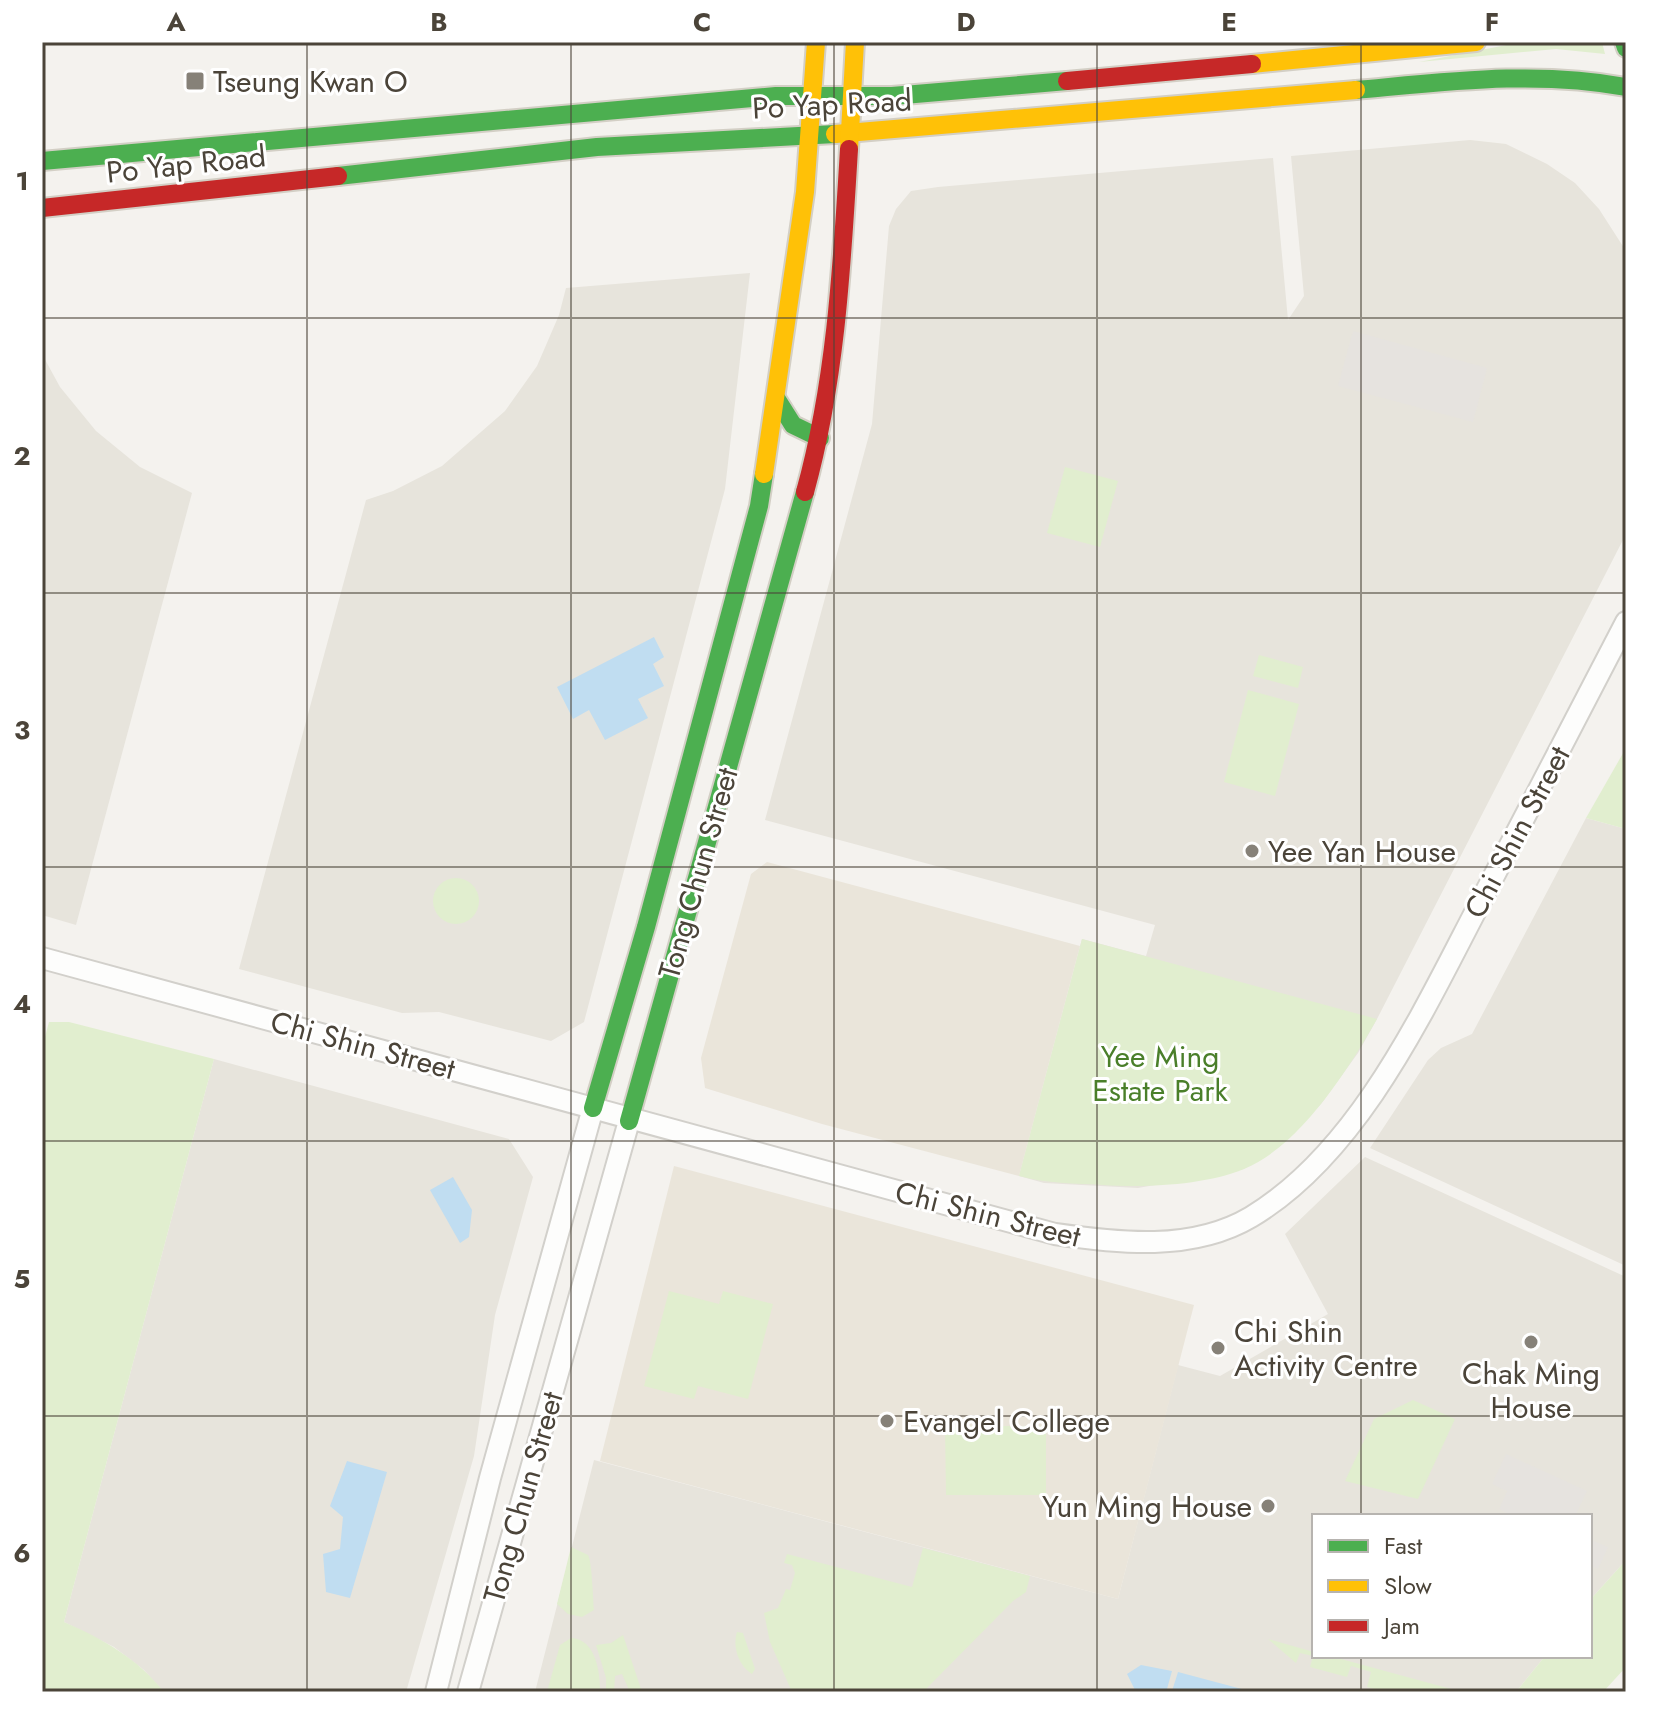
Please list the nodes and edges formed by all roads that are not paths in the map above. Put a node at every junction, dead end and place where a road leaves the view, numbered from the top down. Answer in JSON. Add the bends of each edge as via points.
{"nodes":[{"id":1,"x":816,"y":42,"type":"edge"},
{"id":2,"x":855,"y":42,"type":"edge"},
{"id":3,"x":1476,"y":42,"type":"edge"},
{"id":4,"x":1624,"y":42,"type":"edge"},
{"id":5,"x":1626,"y":48,"type":"edge"},
{"id":6,"x":1626,"y":87,"type":"edge"},
{"id":7,"x":813,"y":95,"type":"junction"},
{"id":8,"x":855,"y":96,"type":"junction"},
{"id":9,"x":853,"y":133,"type":"junction"},
{"id":10,"x":809,"y":136,"type":"junction"},
{"id":11,"x":42,"y":161,"type":"edge"},
{"id":12,"x":42,"y":208,"type":"edge"},
{"id":13,"x":776,"y":398,"type":"junction"},
{"id":14,"x":820,"y":438,"type":"junction"},
{"id":15,"x":1626,"y":622,"type":"edge"},
{"id":16,"x":42,"y":958,"type":"edge"},
{"id":17,"x":593,"y":1108,"type":"junction"},
{"id":18,"x":629,"y":1121,"type":"junction"},
{"id":19,"x":436,"y":1692,"type":"edge"},
{"id":20,"x":468,"y":1692,"type":"edge"}],
"edges":[{"from":1,"to":7,"type":"main road","name":"Tong Chun Street"},
{"from":2,"to":8,"type":"main road","name":"Tong Chun Street"},
{"from":3,"to":8,"type":"main road","name":"Po Yap Road","via":[[1194,71]]},
{"from":4,"to":5,"type":"main road"},
{"from":6,"to":9,"type":"main road","name":"Po Yap Road","via":[[1584,79],[1463,80]]},
{"from":7,"to":8,"type":"main road","name":"Po Yap Road"},
{"from":7,"to":10,"type":"main road","name":"Tong Chun Street"},
{"from":7,"to":11,"type":"main road","name":"Po Yap Road"},
{"from":8,"to":9,"type":"main road","name":"Tong Chun Street"},
{"from":9,"to":10,"type":"main road","name":"Po Yap Road"},
{"from":9,"to":14,"type":"main road","name":"Tong Chun Street","via":[[840,303]]},
{"from":10,"to":12,"type":"main road","name":"Po Yap Road","via":[[597,147]]},
{"from":10,"to":13,"type":"main road","name":"Tong Chun Street"},
{"from":13,"to":14,"type":"main road","via":[[786,420],[805,435]]},
{"from":13,"to":17,"type":"main road","name":"Tong Chun Street","via":[[745,564]]},
{"from":14,"to":18,"type":"main road","name":"Tong Chun Street"},
{"from":15,"to":18,"type":"street","name":"Chi Shin Street","via":[[1466,928],[1377,1085],[1329,1153],[1249,1219],[1192,1238],[1131,1245],[1055,1234]]},
{"from":16,"to":17,"type":"street","name":"Chi Shin Street"},
{"from":17,"to":18,"type":"street","name":"Chi Shin Street"},
{"from":17,"to":19,"type":"street","name":"Tong Chun Street"},
{"from":18,"to":20,"type":"street","name":"Tong Chun Street"}]}
